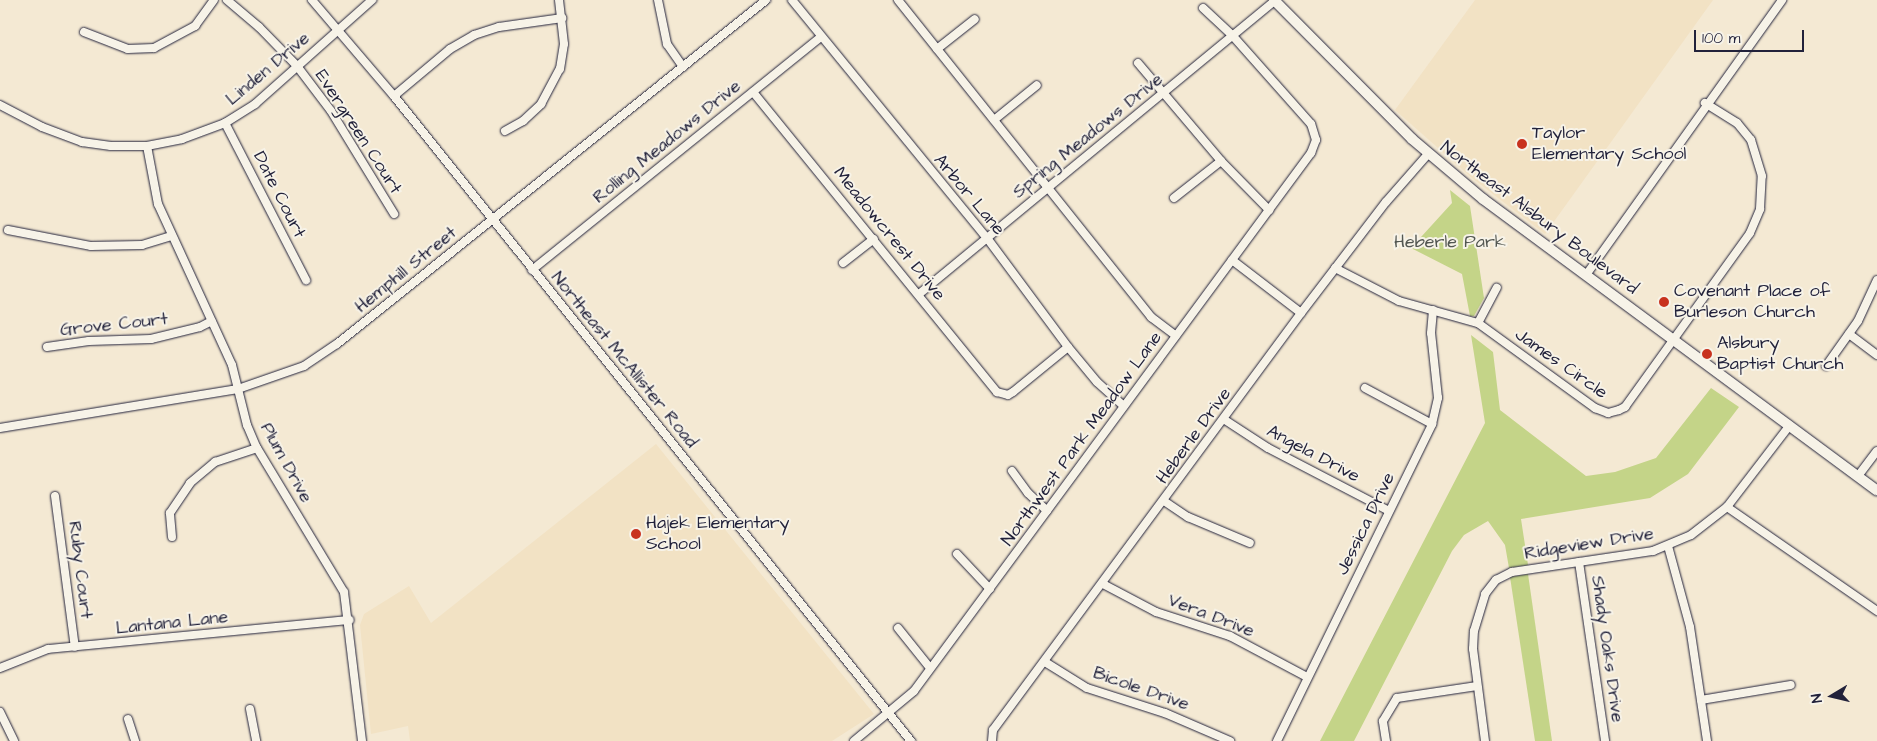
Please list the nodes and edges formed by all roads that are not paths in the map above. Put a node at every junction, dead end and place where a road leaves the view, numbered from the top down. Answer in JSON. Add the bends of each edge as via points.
{"nodes":[{"id":1,"x":214,"y":0,"type":"edge"},
{"id":2,"x":227,"y":0,"type":"edge"},
{"id":3,"x":312,"y":0,"type":"edge"},
{"id":4,"x":372,"y":0,"type":"edge"},
{"id":5,"x":559,"y":0,"type":"edge"},
{"id":6,"x":658,"y":0,"type":"edge"},
{"id":7,"x":766,"y":0,"type":"edge"},
{"id":8,"x":792,"y":0,"type":"edge"},
{"id":9,"x":898,"y":0,"type":"edge"},
{"id":10,"x":1275,"y":0,"type":"edge"},
{"id":11,"x":1782,"y":0,"type":"edge"},
{"id":12,"x":1203,"y":8,"type":"dead end"},
{"id":13,"x":562,"y":18,"type":"junction"},
{"id":14,"x":975,"y":19,"type":"dead end"},
{"id":15,"x":340,"y":29,"type":"junction"},
{"id":16,"x":84,"y":32,"type":"dead end"},
{"id":17,"x":1233,"y":36,"type":"junction"},
{"id":18,"x":820,"y":38,"type":"junction"},
{"id":19,"x":937,"y":49,"type":"junction"},
{"id":20,"x":1138,"y":63,"type":"dead end"},
{"id":21,"x":297,"y":66,"type":"junction"},
{"id":22,"x":683,"y":68,"type":"junction"},
{"id":23,"x":1037,"y":85,"type":"dead end"},
{"id":24,"x":754,"y":92,"type":"junction"},
{"id":25,"x":1162,"y":94,"type":"junction"},
{"id":26,"x":394,"y":96,"type":"junction"},
{"id":27,"x":1705,"y":103,"type":"junction"},
{"id":28,"x":0,"y":105,"type":"edge"},
{"id":29,"x":994,"y":120,"type":"junction"},
{"id":30,"x":225,"y":123,"type":"junction"},
{"id":31,"x":505,"y":131,"type":"dead end"},
{"id":32,"x":147,"y":146,"type":"junction"},
{"id":33,"x":1428,"y":154,"type":"junction"},
{"id":34,"x":1222,"y":161,"type":"junction"},
{"id":35,"x":1048,"y":188,"type":"junction"},
{"id":36,"x":1174,"y":198,"type":"dead end"},
{"id":37,"x":1269,"y":210,"type":"junction"},
{"id":38,"x":394,"y":214,"type":"dead end"},
{"id":39,"x":492,"y":220,"type":"junction"},
{"id":40,"x":8,"y":230,"type":"dead end"},
{"id":41,"x":172,"y":236,"type":"junction"},
{"id":42,"x":987,"y":238,"type":"junction"},
{"id":43,"x":874,"y":239,"type":"junction"},
{"id":44,"x":1232,"y":260,"type":"junction"},
{"id":45,"x":843,"y":263,"type":"dead end"},
{"id":46,"x":1336,"y":268,"type":"junction"},
{"id":47,"x":532,"y":270,"type":"junction"},
{"id":48,"x":1586,"y":275,"type":"junction"},
{"id":49,"x":306,"y":280,"type":"dead end"},
{"id":50,"x":1877,"y":280,"type":"edge"},
{"id":51,"x":1497,"y":288,"type":"dead end"},
{"id":52,"x":919,"y":294,"type":"junction"},
{"id":53,"x":1433,"y":310,"type":"junction"},
{"id":54,"x":1301,"y":313,"type":"junction"},
{"id":55,"x":212,"y":321,"type":"junction"},
{"id":56,"x":1478,"y":323,"type":"junction"},
{"id":57,"x":1850,"y":334,"type":"junction"},
{"id":58,"x":1176,"y":336,"type":"junction"},
{"id":59,"x":1674,"y":341,"type":"junction"},
{"id":60,"x":47,"y":347,"type":"dead end"},
{"id":61,"x":1068,"y":347,"type":"junction"},
{"id":62,"x":1877,"y":355,"type":"edge"},
{"id":63,"x":1826,"y":366,"type":"dead end"},
{"id":64,"x":1365,"y":388,"type":"dead end"},
{"id":65,"x":238,"y":389,"type":"junction"},
{"id":66,"x":1124,"y":406,"type":"junction"},
{"id":67,"x":1224,"y":420,"type":"junction"},
{"id":68,"x":1432,"y":424,"type":"junction"},
{"id":69,"x":1790,"y":425,"type":"junction"},
{"id":70,"x":0,"y":428,"type":"edge"},
{"id":71,"x":257,"y":448,"type":"junction"},
{"id":72,"x":1877,"y":451,"type":"edge"},
{"id":73,"x":1012,"y":471,"type":"dead end"},
{"id":74,"x":1858,"y":476,"type":"junction"},
{"id":75,"x":1877,"y":490,"type":"edge"},
{"id":76,"x":55,"y":496,"type":"dead end"},
{"id":77,"x":1164,"y":501,"type":"junction"},
{"id":78,"x":1727,"y":507,"type":"junction"},
{"id":79,"x":1047,"y":511,"type":"junction"},
{"id":80,"x":1389,"y":511,"type":"junction"},
{"id":81,"x":172,"y":536,"type":"dead end"},
{"id":82,"x":1250,"y":543,"type":"dead end"},
{"id":83,"x":1668,"y":546,"type":"junction"},
{"id":84,"x":957,"y":554,"type":"dead end"},
{"id":85,"x":1579,"y":562,"type":"junction"},
{"id":86,"x":1102,"y":584,"type":"junction"},
{"id":87,"x":990,"y":589,"type":"junction"},
{"id":88,"x":1877,"y":611,"type":"edge"},
{"id":89,"x":350,"y":620,"type":"junction"},
{"id":90,"x":898,"y":628,"type":"dead end"},
{"id":91,"x":75,"y":647,"type":"junction"},
{"id":92,"x":1045,"y":662,"type":"junction"},
{"id":93,"x":0,"y":668,"type":"edge"},
{"id":94,"x":930,"y":668,"type":"junction"},
{"id":95,"x":1307,"y":678,"type":"junction"},
{"id":96,"x":1790,"y":685,"type":"dead end"},
{"id":97,"x":1477,"y":686,"type":"junction"},
{"id":98,"x":1701,"y":700,"type":"junction"},
{"id":99,"x":250,"y":709,"type":"dead end"},
{"id":100,"x":0,"y":712,"type":"edge"},
{"id":101,"x":890,"y":714,"type":"junction"},
{"id":102,"x":128,"y":719,"type":"dead end"},
{"id":103,"x":992,"y":740,"type":"edge"},
{"id":104,"x":14,"y":741,"type":"edge"},
{"id":105,"x":136,"y":741,"type":"edge"},
{"id":106,"x":256,"y":741,"type":"edge"},
{"id":107,"x":362,"y":741,"type":"edge"},
{"id":108,"x":854,"y":741,"type":"edge"},
{"id":109,"x":911,"y":741,"type":"edge"},
{"id":110,"x":1230,"y":741,"type":"edge"},
{"id":111,"x":1277,"y":741,"type":"edge"},
{"id":112,"x":1386,"y":741,"type":"edge"},
{"id":113,"x":1485,"y":741,"type":"edge"},
{"id":114,"x":1605,"y":741,"type":"edge"},
{"id":115,"x":1707,"y":741,"type":"edge"}],
"edges":[{"from":1,"to":16,"type":"street","via":[[195,26],[154,48],[128,49]]},
{"from":2,"to":21,"type":"street","name":"Evergreen Court"},
{"from":3,"to":15,"type":"street","name":"Northeast McAllister Road"},
{"from":4,"to":15,"type":"street","name":"Linden Drive"},
{"from":5,"to":13,"type":"street"},
{"from":6,"to":22,"type":"street","via":[[667,44]]},
{"from":7,"to":22,"type":"street","name":"Hemphill Street"},
{"from":8,"to":18,"type":"street","name":"Arbor Lane"},
{"from":9,"to":19,"type":"street"},
{"from":10,"to":17,"type":"street","name":"Spring Meadows Drive"},
{"from":10,"to":33,"type":"main road","name":"Northeast Alsbury Boulevard"},
{"from":11,"to":27,"type":"street"},
{"from":12,"to":17,"type":"street"},
{"from":13,"to":26,"type":"street","via":[[499,27],[474,35],[450,49]]},
{"from":13,"to":31,"type":"street","via":[[564,44],[560,69],[552,88],[523,121]]},
{"from":14,"to":19,"type":"street"},
{"from":15,"to":21,"type":"street","name":"Linden Drive"},
{"from":15,"to":26,"type":"street","name":"Northeast McAllister Road"},
{"from":17,"to":25,"type":"street","name":"Spring Meadows Drive"},
{"from":17,"to":37,"type":"street","name":"Northwest Park Meadow Lane","via":[[1311,124],[1316,140],[1311,152]]},
{"from":18,"to":24,"type":"street","name":"Rolling Meadows Drive"},
{"from":18,"to":42,"type":"street","name":"Arbor Lane"},
{"from":19,"to":29,"type":"street"},
{"from":20,"to":25,"type":"street"},
{"from":21,"to":30,"type":"street","name":"Linden Drive","via":[[255,104]]},
{"from":21,"to":38,"type":"street","name":"Evergreen Court","via":[[331,111]]},
{"from":22,"to":39,"type":"street","name":"Hemphill Street"},
{"from":23,"to":29,"type":"street"},
{"from":24,"to":43,"type":"street","name":"Meadowcrest Drive"},
{"from":24,"to":47,"type":"street","name":"Rolling Meadows Drive"},
{"from":25,"to":34,"type":"street"},
{"from":25,"to":35,"type":"street","name":"Spring Meadows Drive"},
{"from":26,"to":39,"type":"street","name":"Northeast McAllister Road"},
{"from":27,"to":48,"type":"street"},
{"from":27,"to":59,"type":"street","name":"James Circle","via":[[1737,123],[1751,140],[1762,176],[1762,196],[1750,233]]},
{"from":28,"to":32,"type":"street","name":"Linden Drive","via":[[42,127],[82,142]]},
{"from":29,"to":35,"type":"street"},
{"from":30,"to":32,"type":"street","name":"Linden Drive","via":[[182,139]]},
{"from":30,"to":49,"type":"street","name":"Date Court"},
{"from":32,"to":41,"type":"street","name":"Plum Drive","via":[[153,190]]},
{"from":33,"to":46,"type":"street","name":"Heberle Drive"},
{"from":33,"to":48,"type":"main road","name":"Northeast Alsbury Boulevard"},
{"from":34,"to":36,"type":"street"},
{"from":34,"to":37,"type":"street"},
{"from":35,"to":42,"type":"street","name":"Spring Meadows Drive"},
{"from":35,"to":58,"type":"street","via":[[1151,317]]},
{"from":37,"to":44,"type":"street","name":"Northwest Park Meadow Lane"},
{"from":39,"to":47,"type":"street","name":"Northeast McAllister Road"},
{"from":39,"to":65,"type":"street","name":"Hemphill Street","via":[[322,355],[284,375]]},
{"from":40,"to":41,"type":"street","via":[[91,246],[142,245]]},
{"from":41,"to":55,"type":"street","name":"Plum Drive"},
{"from":42,"to":52,"type":"street","name":"Spring Meadows Drive"},
{"from":42,"to":61,"type":"street","name":"Arbor Lane"},
{"from":43,"to":45,"type":"street"},
{"from":43,"to":52,"type":"street","name":"Meadowcrest Drive"},
{"from":44,"to":54,"type":"street"},
{"from":44,"to":58,"type":"street","name":"Northwest Park Meadow Lane"},
{"from":46,"to":53,"type":"street","name":"James Circle","via":[[1399,301]]},
{"from":46,"to":54,"type":"street","name":"Heberle Drive"},
{"from":47,"to":101,"type":"street","name":"Northeast McAllister Road"},
{"from":48,"to":59,"type":"main road","name":"Northeast Alsbury Boulevard"},
{"from":50,"to":57,"type":"street"},
{"from":51,"to":56,"type":"street"},
{"from":52,"to":61,"type":"street","name":"Meadowcrest Drive","via":[[1002,394],[1013,392]]},
{"from":53,"to":56,"type":"street","name":"James Circle"},
{"from":53,"to":68,"type":"street","name":"Jessica Drive","via":[[1431,333],[1438,398]]},
{"from":54,"to":67,"type":"street","name":"Heberle Drive"},
{"from":55,"to":60,"type":"street","name":"Grove Court","via":[[150,339],[89,341]]},
{"from":55,"to":65,"type":"street","name":"Plum Drive","via":[[232,365]]},
{"from":56,"to":59,"type":"street","name":"James Circle","via":[[1595,408],[1608,413],[1625,407]]},
{"from":57,"to":62,"type":"street"},
{"from":57,"to":63,"type":"street"},
{"from":58,"to":66,"type":"street","name":"Northwest Park Meadow Lane"},
{"from":59,"to":69,"type":"main road","name":"Northeast Alsbury Boulevard"},
{"from":61,"to":66,"type":"street","name":"Arbor Lane","via":[[1097,382]]},
{"from":64,"to":68,"type":"street"},
{"from":65,"to":70,"type":"street","name":"Hemphill Street"},
{"from":65,"to":71,"type":"street","name":"Plum Drive"},
{"from":66,"to":79,"type":"street","name":"Northwest Park Meadow Lane"},
{"from":67,"to":77,"type":"street","name":"Heberle Drive"},
{"from":67,"to":80,"type":"street","name":"Angela Drive","via":[[1268,448]]},
{"from":68,"to":80,"type":"street","name":"Jessica Drive"},
{"from":69,"to":74,"type":"main road","name":"Northeast Alsbury Boulevard"},
{"from":69,"to":78,"type":"street","name":"Ridgeview Drive"},
{"from":71,"to":81,"type":"street","via":[[215,462],[190,483],[170,513]]},
{"from":71,"to":89,"type":"street","name":"Plum Drive","via":[[339,581]]},
{"from":72,"to":74,"type":"street"},
{"from":73,"to":79,"type":"street"},
{"from":74,"to":75,"type":"main road","name":"Northeast Alsbury Boulevard"},
{"from":76,"to":91,"type":"street","name":"Ruby Court"},
{"from":77,"to":82,"type":"street","via":[[1188,517]]},
{"from":77,"to":86,"type":"street","name":"Heberle Drive"},
{"from":78,"to":83,"type":"street","name":"Ridgeview Drive","via":[[1691,535]]},
{"from":78,"to":88,"type":"street"},
{"from":79,"to":87,"type":"street","name":"Northwest Park Meadow Lane"},
{"from":80,"to":95,"type":"street","name":"Jessica Drive"},
{"from":83,"to":85,"type":"street","name":"Ridgeview Drive"},
{"from":83,"to":98,"type":"street","via":[[1690,627]]},
{"from":84,"to":87,"type":"street"},
{"from":85,"to":97,"type":"street","name":"Ridgeview Drive","via":[[1504,574],[1485,594],[1472,649]]},
{"from":85,"to":114,"type":"street","name":"Shady Oaks Drive"},
{"from":86,"to":92,"type":"street","name":"Heberle Drive"},
{"from":86,"to":95,"type":"street","name":"Vera Drive","via":[[1156,612],[1230,636]]},
{"from":87,"to":94,"type":"street","name":"Northwest Park Meadow Lane"},
{"from":89,"to":91,"type":"street","name":"Lantana Lane"},
{"from":89,"to":107,"type":"street","name":"Plum Drive"},
{"from":90,"to":94,"type":"street"},
{"from":91,"to":93,"type":"street","name":"Lantana Lane","via":[[34,653]]},
{"from":92,"to":103,"type":"street","name":"Heberle Drive","via":[[993,730]]},
{"from":92,"to":110,"type":"street","name":"Bicole Drive","via":[[1087,688],[1165,712]]},
{"from":94,"to":101,"type":"street","name":"Northwest Park Meadow Lane"},
{"from":95,"to":111,"type":"street","name":"Jessica Drive"},
{"from":96,"to":98,"type":"street"},
{"from":97,"to":112,"type":"street","via":[[1397,698],[1383,721]]},
{"from":97,"to":113,"type":"street","name":"Ridgeview Drive"},
{"from":98,"to":115,"type":"street"},
{"from":99,"to":106,"type":"street"},
{"from":100,"to":104,"type":"street"},
{"from":101,"to":108,"type":"street","name":"Northwest Park Meadow Lane"},
{"from":101,"to":109,"type":"street","name":"Northeast McAllister Road"},
{"from":102,"to":105,"type":"street"}]}
